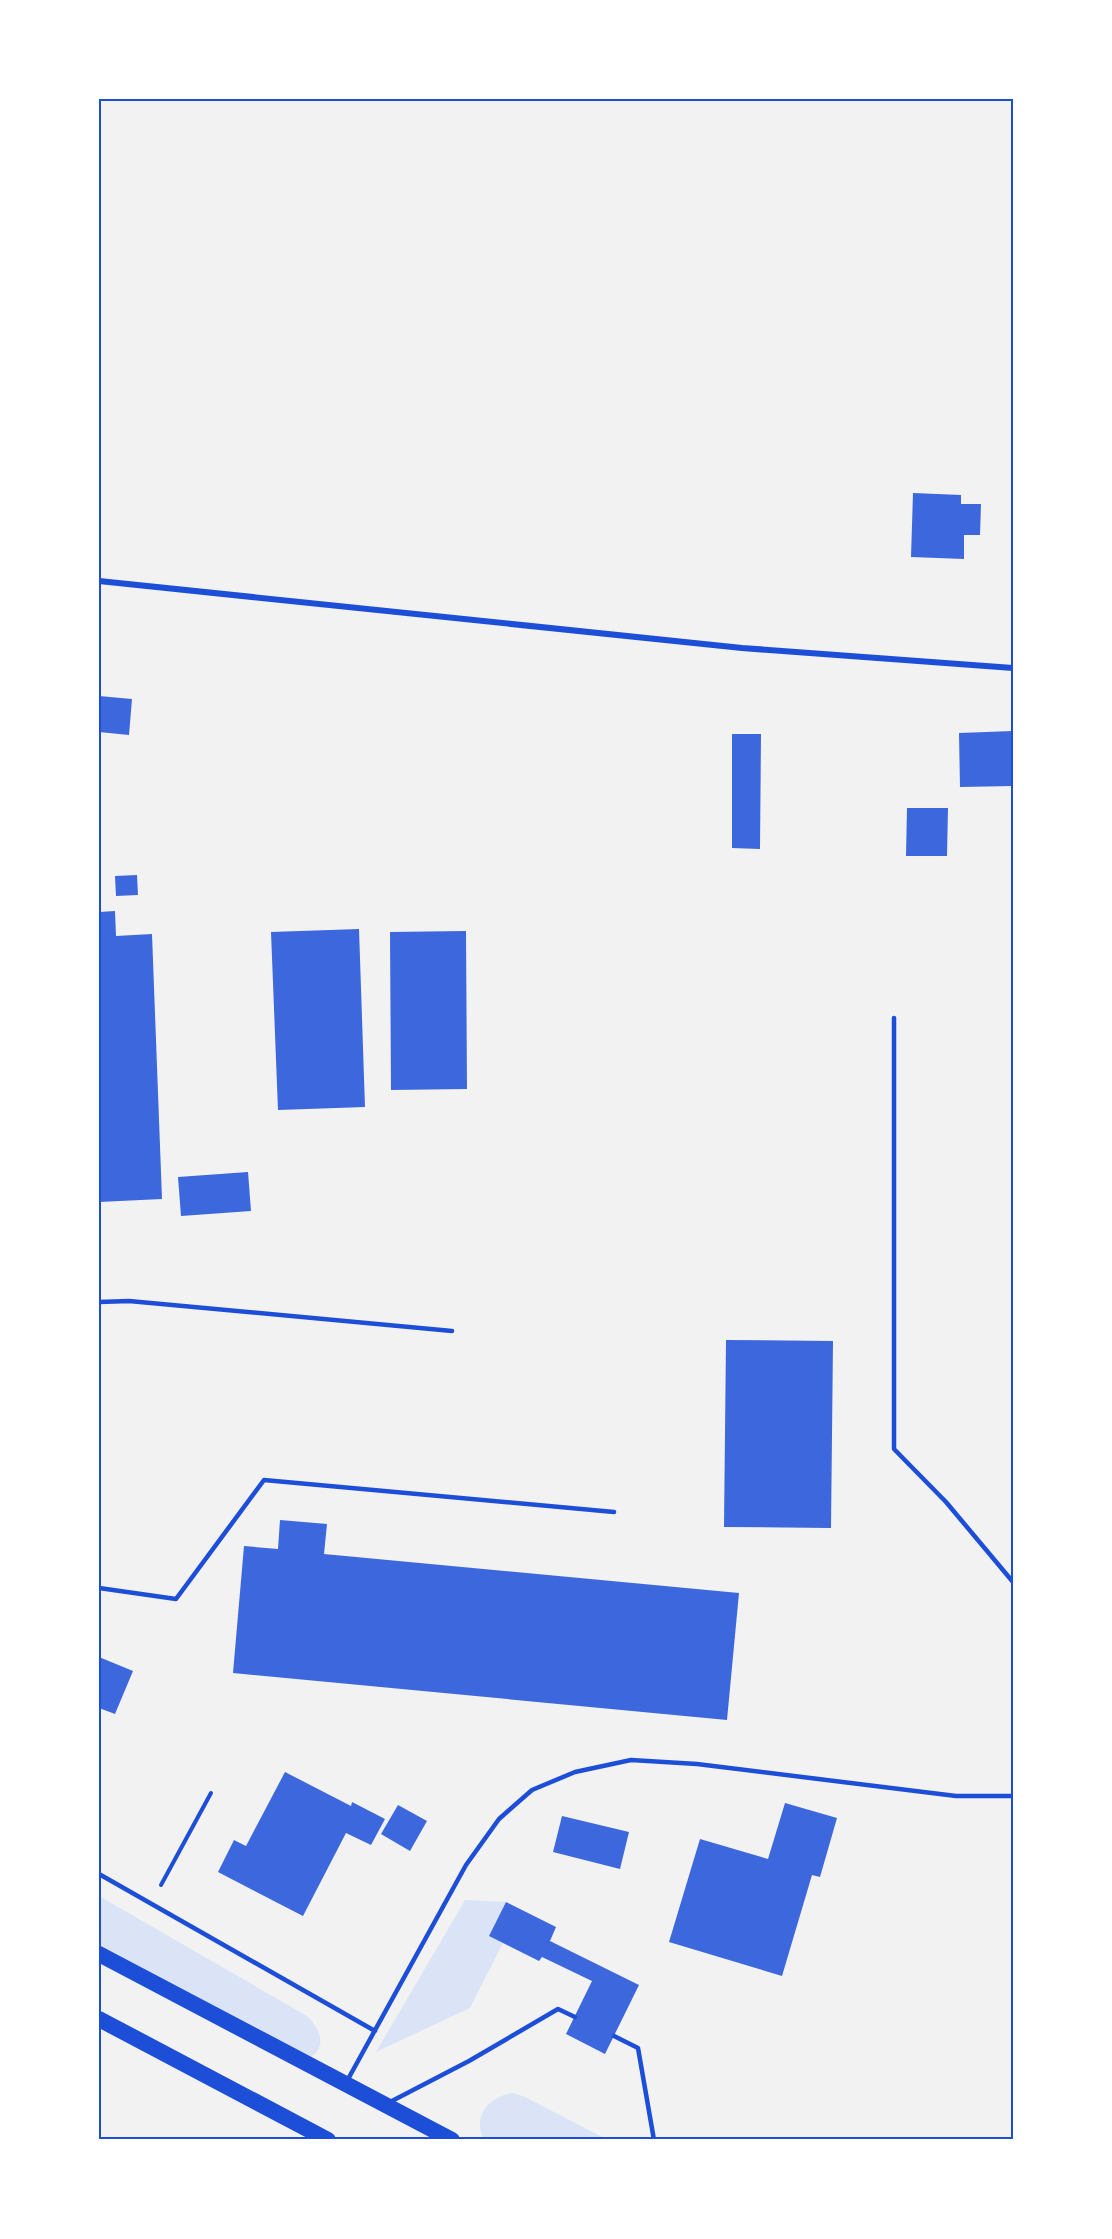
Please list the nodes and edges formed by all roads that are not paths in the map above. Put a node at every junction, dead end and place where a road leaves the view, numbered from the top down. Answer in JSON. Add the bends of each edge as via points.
{"nodes":[{"id":1,"x":99,"y":581,"type":"edge"},
{"id":2,"x":1013,"y":668,"type":"edge"},
{"id":3,"x":894,"y":1018,"type":"dead end"},
{"id":4,"x":99,"y":1302,"type":"edge"},
{"id":5,"x":452,"y":1330,"type":"dead end"},
{"id":6,"x":614,"y":1512,"type":"dead end"},
{"id":7,"x":1013,"y":1582,"type":"edge"},
{"id":8,"x":99,"y":1588,"type":"edge"},
{"id":9,"x":1013,"y":1796,"type":"edge"},
{"id":10,"x":99,"y":1874,"type":"edge"},
{"id":11,"x":99,"y":1954,"type":"edge"},
{"id":12,"x":575,"y":2017,"type":"dead end"},
{"id":13,"x":99,"y":2019,"type":"edge"},
{"id":14,"x":375,"y":2031,"type":"junction"},
{"id":15,"x":614,"y":2036,"type":"dead end"},
{"id":16,"x":346,"y":2084,"type":"junction"},
{"id":17,"x":384,"y":2104,"type":"junction"},
{"id":18,"x":328,"y":2140,"type":"edge"},
{"id":19,"x":452,"y":2140,"type":"edge"},
{"id":20,"x":654,"y":2140,"type":"edge"}],
"edges":[{"from":1,"to":2,"type":"street","via":[[742,648]]},
{"from":3,"to":7,"type":"lane","via":[[894,1449],[946,1502]]},
{"from":4,"to":5,"type":"lane","via":[[129,1301]]},
{"from":6,"to":8,"type":"lane","via":[[264,1480],[176,1599]]},
{"from":9,"to":14,"type":"lane","via":[[956,1796],[697,1764],[631,1760],[575,1772],[532,1790],[498,1819],[466,1865]]},
{"from":10,"to":14,"type":"lane"},
{"from":11,"to":16,"type":"highway"},
{"from":12,"to":17,"type":"lane","via":[[558,2009]]},
{"from":13,"to":18,"type":"highway"},
{"from":14,"to":16,"type":"lane"},
{"from":15,"to":20,"type":"lane","via":[[638,2048]]},
{"from":16,"to":17,"type":"highway"},
{"from":17,"to":19,"type":"highway"}]}
